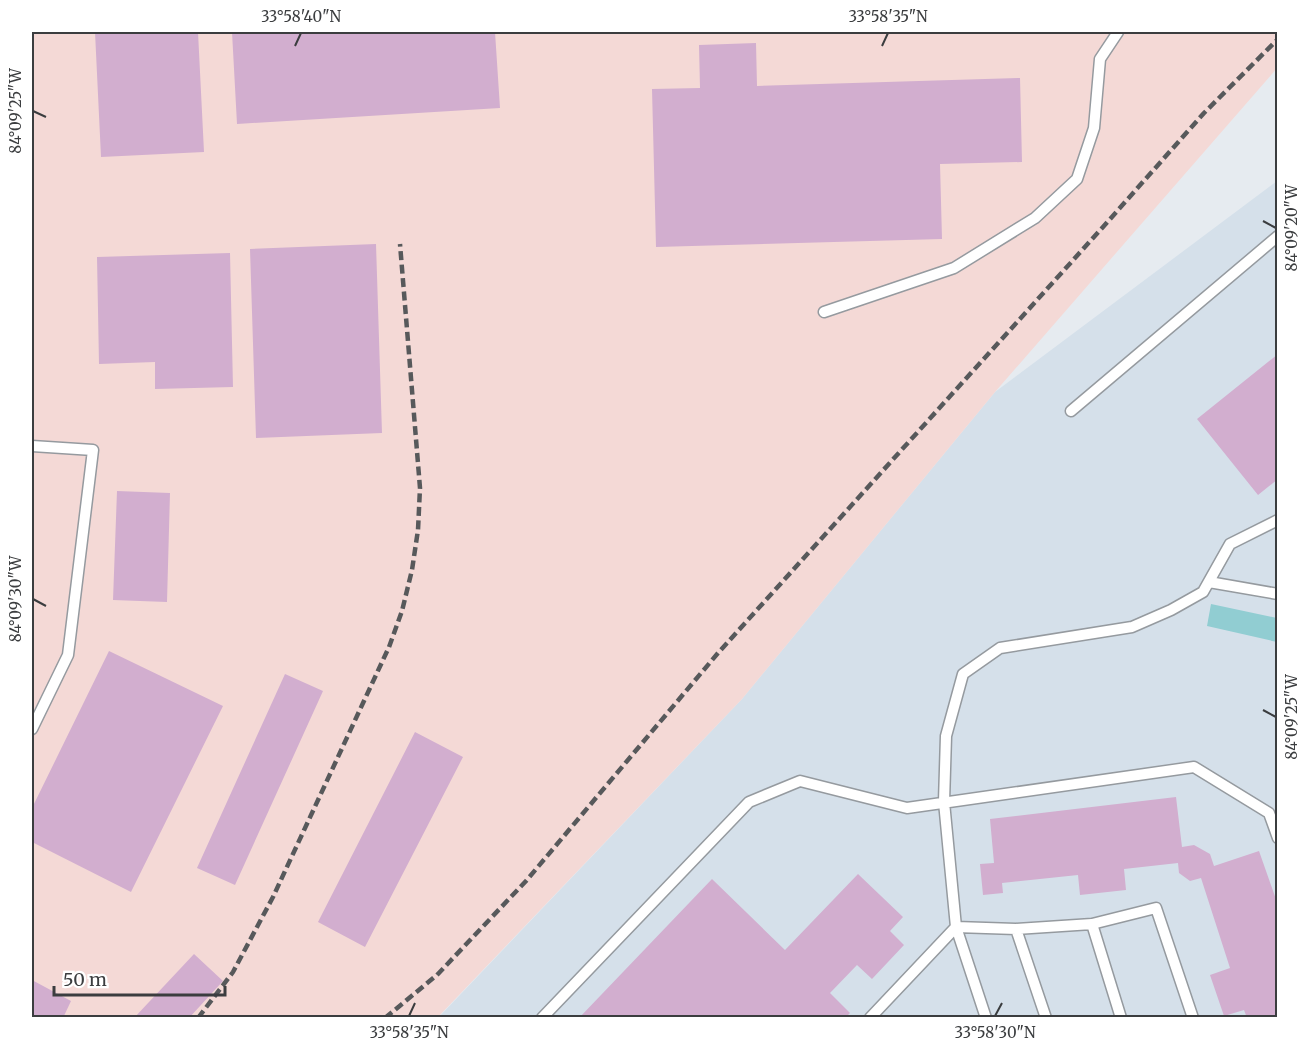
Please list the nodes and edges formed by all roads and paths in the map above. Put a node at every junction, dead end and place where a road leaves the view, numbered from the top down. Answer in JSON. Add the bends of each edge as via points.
{"nodes":[{"id":1,"x":1118,"y":32,"type":"edge"},
{"id":2,"x":1278,"y":236,"type":"edge"},
{"id":3,"x":824,"y":312,"type":"dead end"},
{"id":4,"x":1071,"y":411,"type":"dead end"},
{"id":5,"x":32,"y":446,"type":"edge"},
{"id":6,"x":1278,"y":520,"type":"edge"},
{"id":7,"x":1209,"y":582,"type":"junction"},
{"id":8,"x":1278,"y":594,"type":"edge"},
{"id":9,"x":32,"y":729,"type":"edge"},
{"id":10,"x":944,"y":802,"type":"junction"},
{"id":11,"x":1278,"y":838,"type":"edge"},
{"id":12,"x":1092,"y":924,"type":"junction"},
{"id":13,"x":956,"y":927,"type":"junction"},
{"id":14,"x":1017,"y":929,"type":"junction"},
{"id":15,"x":542,"y":1017,"type":"edge"},
{"id":16,"x":870,"y":1017,"type":"edge"},
{"id":17,"x":986,"y":1017,"type":"edge"},
{"id":18,"x":1046,"y":1017,"type":"edge"},
{"id":19,"x":1121,"y":1017,"type":"edge"},
{"id":20,"x":1193,"y":1017,"type":"edge"}],
"edges":[{"from":1,"to":3,"type":"lane","via":[[1100,59],[1094,128],[1077,179],[1035,218],[954,268]]},
{"from":2,"to":4,"type":"lane"},
{"from":5,"to":9,"type":"lane","via":[[93,450],[68,655]]},
{"from":6,"to":7,"type":"lane","via":[[1230,544]]},
{"from":7,"to":8,"type":"lane"},
{"from":7,"to":10,"type":"lane","via":[[1203,592],[1132,627],[1000,648],[963,674],[946,736]]},
{"from":10,"to":11,"type":"lane","via":[[1194,767],[1269,813]]},
{"from":10,"to":13,"type":"lane"},
{"from":10,"to":15,"type":"lane","via":[[907,808],[801,781],[749,802]]},
{"from":12,"to":14,"type":"lane"},
{"from":12,"to":19,"type":"lane"},
{"from":12,"to":20,"type":"lane","via":[[1156,908]]},
{"from":13,"to":14,"type":"lane"},
{"from":13,"to":16,"type":"lane"},
{"from":13,"to":17,"type":"lane"},
{"from":14,"to":18,"type":"lane"}]}
